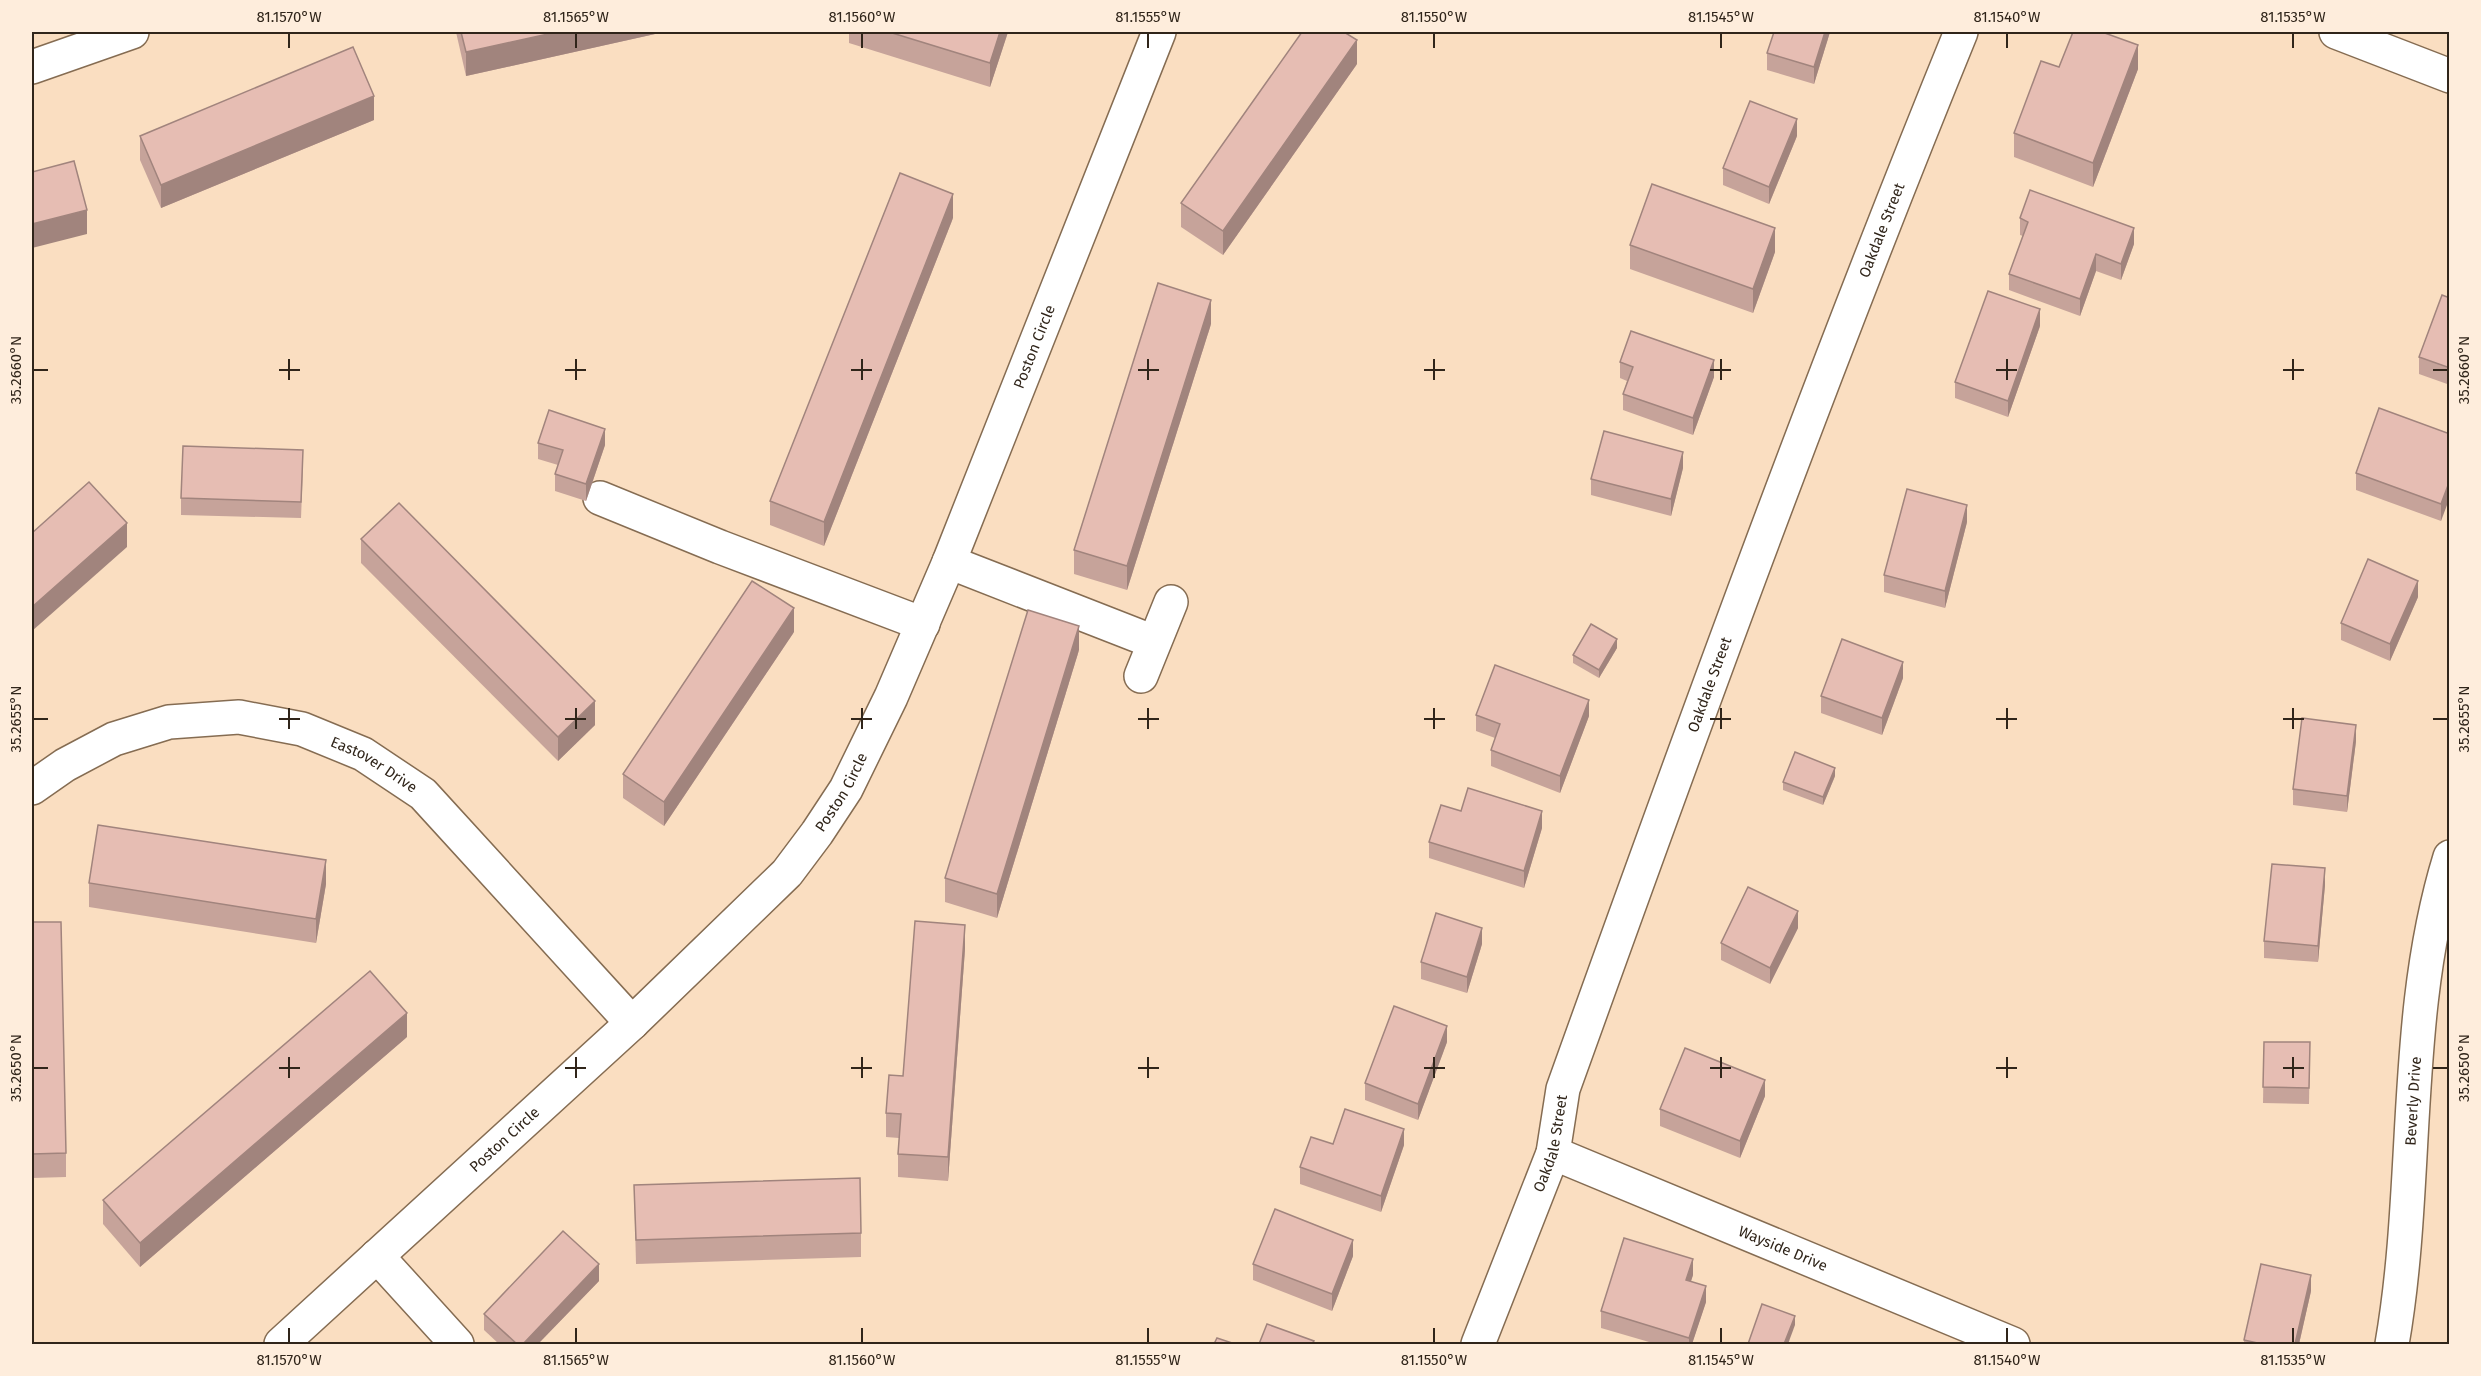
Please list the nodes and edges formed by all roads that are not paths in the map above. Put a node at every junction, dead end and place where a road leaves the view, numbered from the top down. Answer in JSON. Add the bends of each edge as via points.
{"nodes":[{"id":1,"x":132,"y":32,"type":"edge"},
{"id":2,"x":1159,"y":32,"type":"edge"},
{"id":3,"x":1961,"y":32,"type":"edge"},
{"id":4,"x":2336,"y":32,"type":"edge"},
{"id":5,"x":32,"y":67,"type":"edge"},
{"id":6,"x":2450,"y":76,"type":"edge"},
{"id":7,"x":600,"y":498,"type":"dead end"},
{"id":8,"x":950,"y":562,"type":"junction"},
{"id":9,"x":1171,"y":602,"type":"dead end"},
{"id":10,"x":922,"y":624,"type":"junction"},
{"id":11,"x":1154,"y":642,"type":"junction"},
{"id":12,"x":1141,"y":676,"type":"dead end"},
{"id":13,"x":32,"y":788,"type":"edge"},
{"id":14,"x":2450,"y":857,"type":"edge"},
{"id":15,"x":632,"y":1023,"type":"junction"},
{"id":16,"x":1553,"y":1153,"type":"junction"},
{"id":17,"x":377,"y":1256,"type":"junction"},
{"id":18,"x":281,"y":1344,"type":"edge"},
{"id":19,"x":457,"y":1344,"type":"edge"},
{"id":20,"x":1478,"y":1344,"type":"edge"},
{"id":21,"x":2013,"y":1344,"type":"edge"},
{"id":22,"x":2392,"y":1344,"type":"edge"}],
"edges":[{"from":1,"to":5,"type":"street"},
{"from":2,"to":8,"type":"street","name":"Poston Circle"},
{"from":3,"to":16,"type":"street","name":"Oakdale Street","via":[[1906,166],[1683,755],[1563,1089]]},
{"from":4,"to":6,"type":"street"},
{"from":7,"to":10,"type":"street"},
{"from":8,"to":10,"type":"street","name":"Poston Circle"},
{"from":8,"to":11,"type":"street"},
{"from":9,"to":11,"type":"street"},
{"from":10,"to":15,"type":"street","name":"Poston Circle","via":[[846,789],[817,833],[787,873]]},
{"from":11,"to":12,"type":"street"},
{"from":13,"to":15,"type":"street","name":"Eastover Drive","via":[[114,739],[169,722],[239,717],[302,729],[363,754],[423,794]]},
{"from":14,"to":22,"type":"street","name":"Beverly Drive","via":[[2421,993],[2401,1295]]},
{"from":15,"to":17,"type":"street","name":"Poston Circle"},
{"from":16,"to":20,"type":"street","name":"Oakdale Street"},
{"from":16,"to":21,"type":"street","name":"Wayside Drive"},
{"from":17,"to":18,"type":"street","name":"Poston Circle"},
{"from":17,"to":19,"type":"street"}]}
